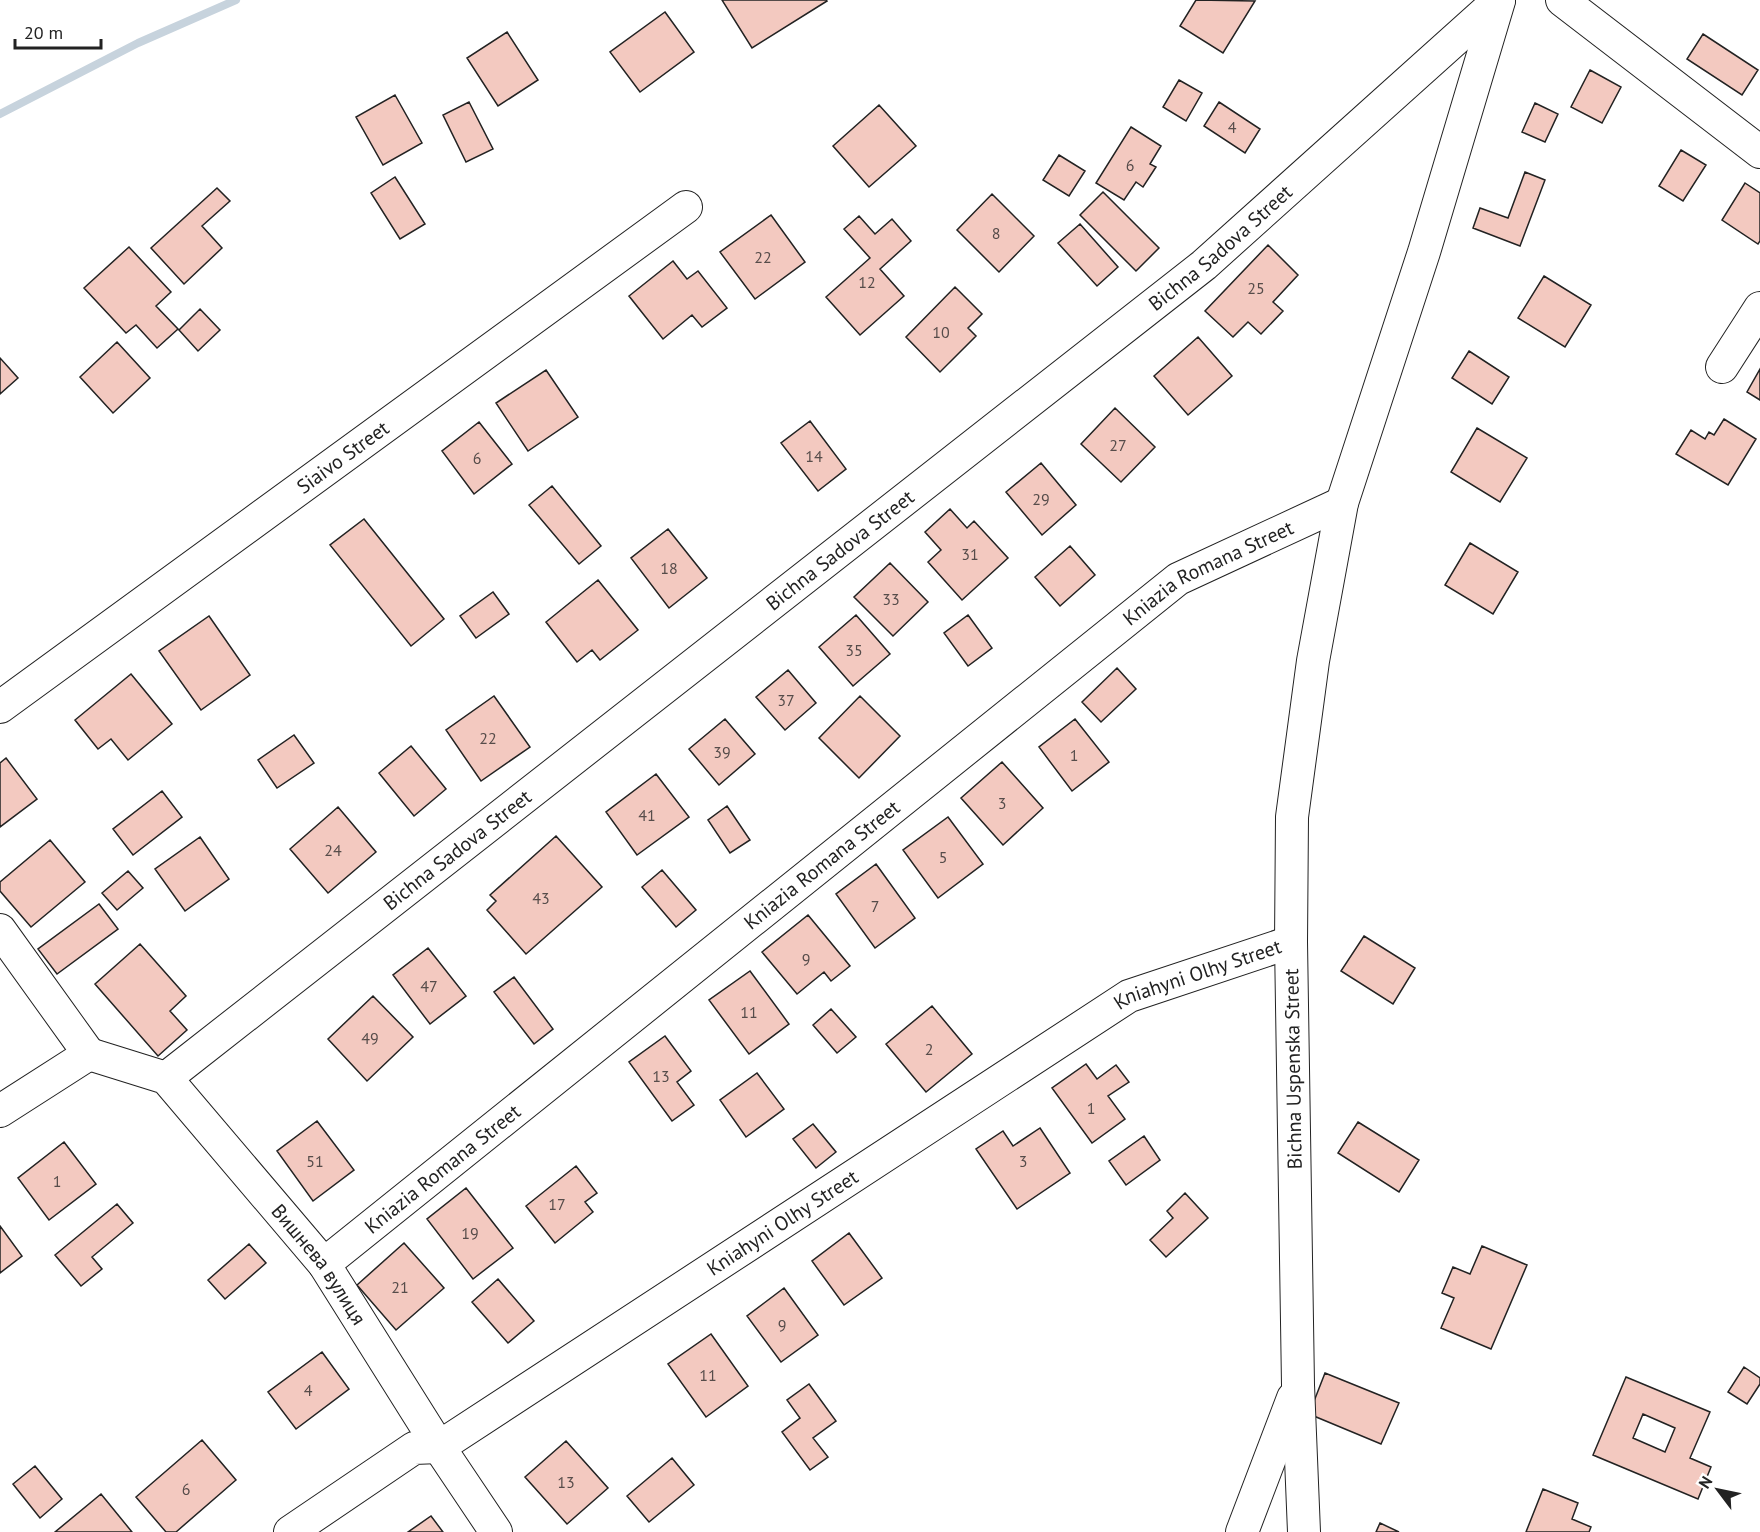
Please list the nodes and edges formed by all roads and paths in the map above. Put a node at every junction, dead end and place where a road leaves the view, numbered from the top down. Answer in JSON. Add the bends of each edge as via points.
{"nodes":[{"id":1,"x":1499,"y":0,"type":"edge"},
{"id":2,"x":1562,"y":0,"type":"edge"},
{"id":3,"x":1760,"y":152,"type":"edge"},
{"id":4,"x":686,"y":207,"type":"dead end"},
{"id":5,"x":1760,"y":308,"type":"edge"},
{"id":6,"x":1722,"y":367,"type":"dead end"},
{"id":7,"x":1342,"y":503,"type":"junction"},
{"id":8,"x":0,"y":707,"type":"edge"},
{"id":9,"x":0,"y":930,"type":"edge"},
{"id":10,"x":1291,"y":942,"type":"junction"},
{"id":11,"x":89,"y":1054,"type":"junction"},
{"id":12,"x":166,"y":1078,"type":"junction"},
{"id":13,"x":0,"y":1112,"type":"edge"},
{"id":14,"x":324,"y":1264,"type":"junction"},
{"id":15,"x":1298,"y":1385,"type":"junction"},
{"id":16,"x":439,"y":1448,"type":"junction"},
{"id":17,"x":290,"y":1532,"type":"edge"},
{"id":18,"x":496,"y":1532,"type":"edge"},
{"id":19,"x":1242,"y":1532,"type":"edge"},
{"id":20,"x":1304,"y":1532,"type":"edge"}],
"edges":[{"from":1,"to":7,"type":"street","name":"Bichna Sadova Street","via":[[1424,252]]},
{"from":1,"to":12,"type":"street","name":"Bichna Sadova Street","via":[[1204,265]]},
{"from":2,"to":3,"type":"street"},
{"from":4,"to":8,"type":"street","name":"Siaivo Street"},
{"from":5,"to":6,"type":"street"},
{"from":7,"to":10,"type":"street","name":"Bichna Uspenska Street","via":[[1313,661],[1292,817]]},
{"from":7,"to":14,"type":"street","name":"Kniazia Romana Street","via":[[1178,579]]},
{"from":9,"to":11,"type":"street"},
{"from":10,"to":15,"type":"street","name":"Bichna Uspenska Street"},
{"from":10,"to":16,"type":"street","name":"Kniahyni Olhy Street","via":[[1129,996]]},
{"from":11,"to":12,"type":"street"},
{"from":11,"to":13,"type":"street"},
{"from":12,"to":14,"type":"street","name":"Вишнева вулиця"},
{"from":14,"to":16,"type":"street","name":"Вишнева вулиця"},
{"from":15,"to":19,"type":"street"},
{"from":15,"to":20,"type":"street","name":"Bichna Uspenska Street"},
{"from":16,"to":17,"type":"street","name":"Kniahyni Olhy Street","via":[[414,1448]]},
{"from":16,"to":18,"type":"street","name":"Вишнева вулиця"}]}
